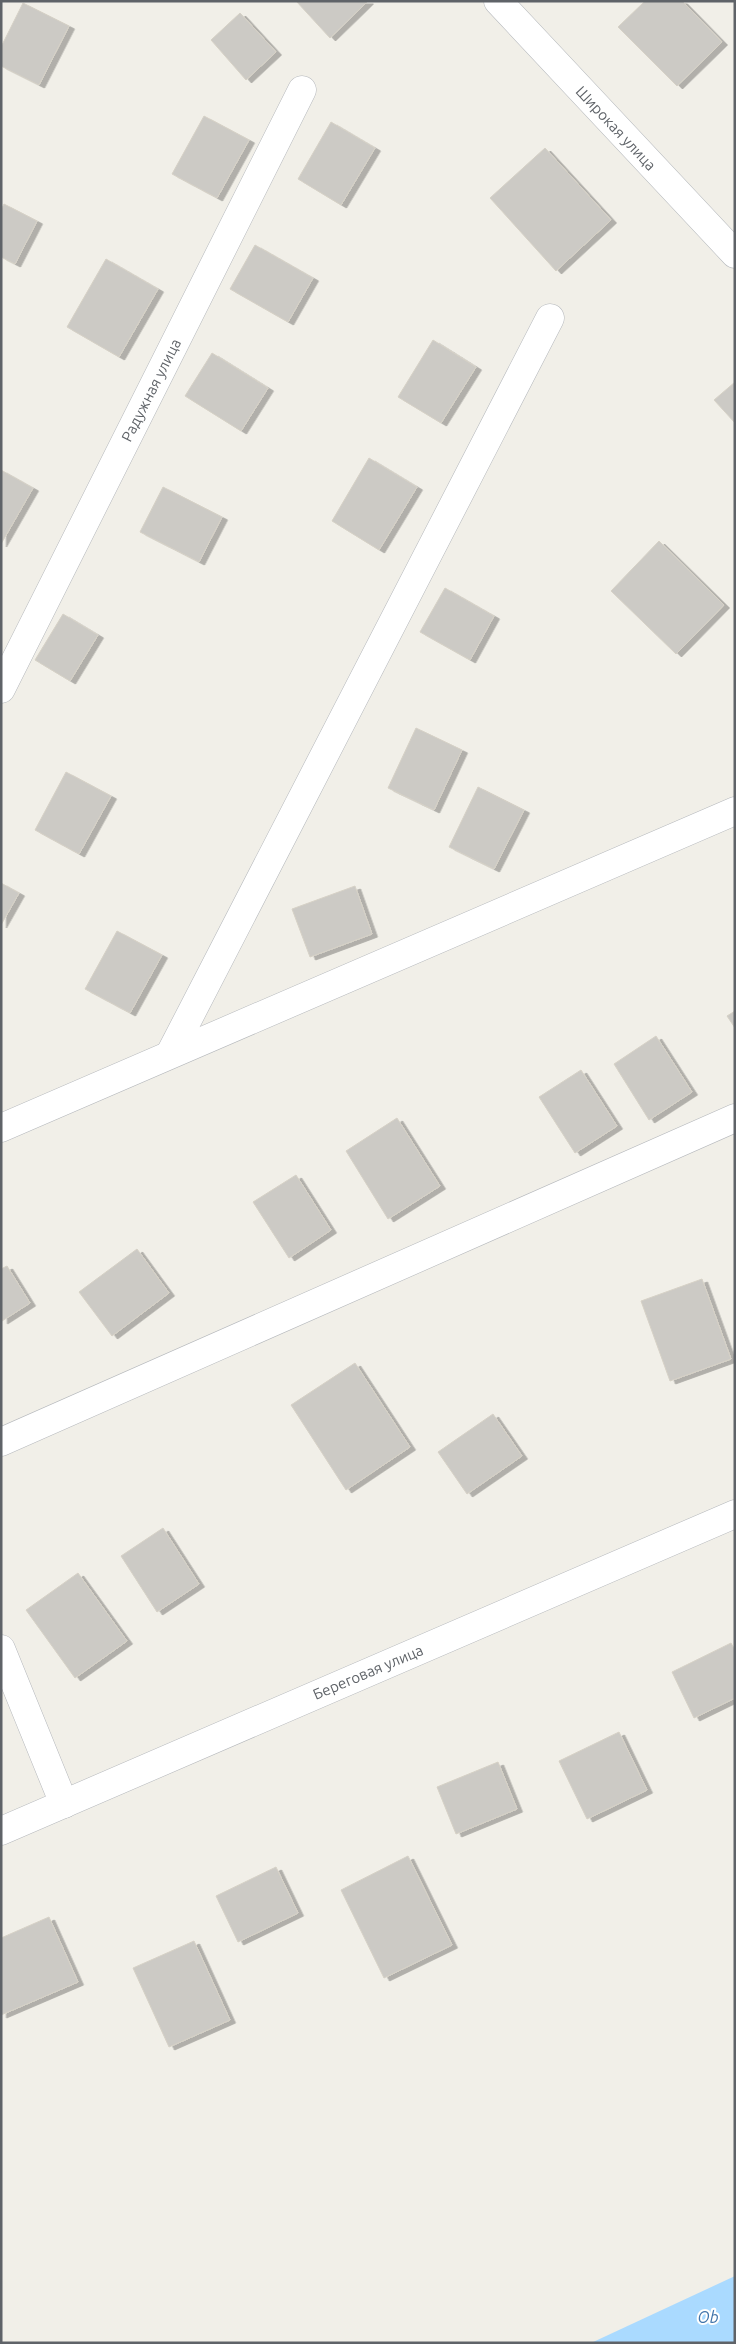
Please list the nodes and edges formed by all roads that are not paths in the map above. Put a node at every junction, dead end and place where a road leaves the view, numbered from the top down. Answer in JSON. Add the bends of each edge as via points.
{"nodes":[{"id":1,"x":498,"y":1,"type":"edge"},
{"id":2,"x":302,"y":90,"type":"dead end"},
{"id":3,"x":735,"y":254,"type":"edge"},
{"id":4,"x":550,"y":318,"type":"dead end"},
{"id":5,"x":1,"y":689,"type":"edge"},
{"id":6,"x":735,"y":811,"type":"edge"},
{"id":7,"x":170,"y":1054,"type":"junction"},
{"id":8,"x":735,"y":1118,"type":"edge"},
{"id":9,"x":1,"y":1128,"type":"edge"},
{"id":10,"x":1,"y":1442,"type":"edge"},
{"id":11,"x":735,"y":1514,"type":"edge"},
{"id":12,"x":1,"y":1649,"type":"edge"},
{"id":13,"x":64,"y":1804,"type":"junction"},
{"id":14,"x":1,"y":1831,"type":"edge"}],
"edges":[{"from":1,"to":3,"type":"street","name":"Широкая улица"},
{"from":2,"to":5,"type":"street","name":"Радужная улица"},
{"from":4,"to":7,"type":"street"},
{"from":6,"to":7,"type":"street"},
{"from":7,"to":9,"type":"street"},
{"from":8,"to":10,"type":"street"},
{"from":11,"to":13,"type":"street","name":"Береговая улица"},
{"from":12,"to":13,"type":"street"},
{"from":13,"to":14,"type":"street","name":"Береговая улица"}]}
